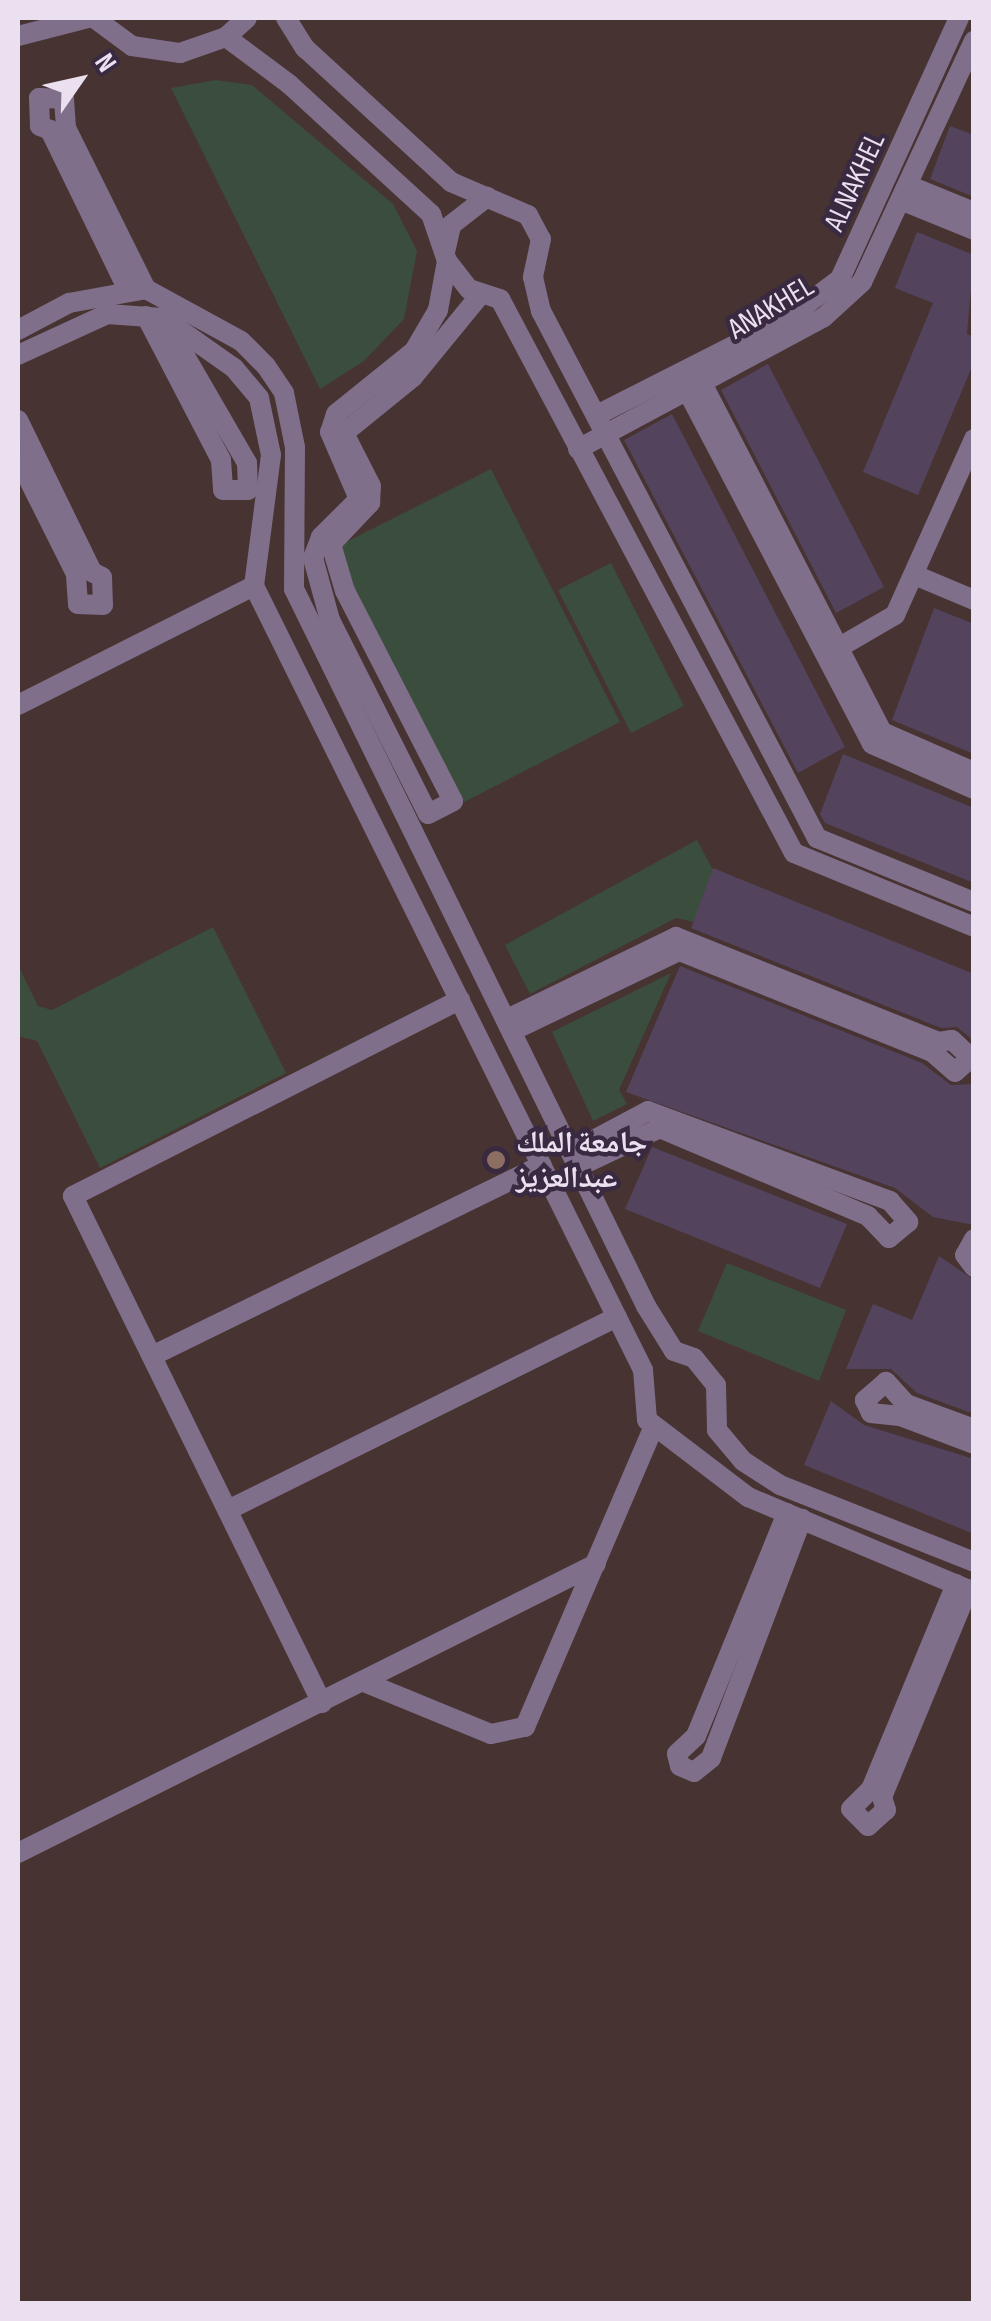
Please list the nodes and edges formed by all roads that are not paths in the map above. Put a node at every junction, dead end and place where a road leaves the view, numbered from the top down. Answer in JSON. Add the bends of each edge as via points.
{"nodes":[{"id":1,"x":91,"y":18,"type":"edge"},
{"id":2,"x":247,"y":18,"type":"edge"},
{"id":3,"x":286,"y":18,"type":"edge"},
{"id":4,"x":960,"y":18,"type":"edge"},
{"id":5,"x":18,"y":36,"type":"edge"},
{"id":6,"x":226,"y":37,"type":"junction"},
{"id":7,"x":974,"y":41,"type":"edge"},
{"id":8,"x":906,"y":193,"type":"junction"},
{"id":9,"x":487,"y":198,"type":"junction"},
{"id":10,"x":974,"y":212,"type":"edge"},
{"id":11,"x":974,"y":230,"type":"edge"},
{"id":12,"x":446,"y":257,"type":"junction"},
{"id":13,"x":532,"y":276,"type":"junction"},
{"id":14,"x":136,"y":288,"type":"junction"},
{"id":15,"x":490,"y":297,"type":"junction"},
{"id":16,"x":155,"y":317,"type":"junction"},
{"id":17,"x":18,"y":330,"type":"edge"},
{"id":18,"x":18,"y":355,"type":"edge"},
{"id":19,"x":694,"y":386,"type":"junction"},
{"id":20,"x":18,"y":420,"type":"edge"},
{"id":21,"x":602,"y":424,"type":"junction"},
{"id":22,"x":974,"y":439,"type":"edge"},
{"id":23,"x":578,"y":448,"type":"junction"},
{"id":24,"x":18,"y":458,"type":"edge"},
{"id":25,"x":919,"y":570,"type":"junction"},
{"id":26,"x":974,"y":584,"type":"edge"},
{"id":27,"x":254,"y":586,"type":"junction"},
{"id":28,"x":974,"y":600,"type":"edge"},
{"id":29,"x":838,"y":648,"type":"junction"},
{"id":30,"x":18,"y":705,"type":"edge"},
{"id":31,"x":974,"y":772,"type":"edge"},
{"id":32,"x":974,"y":789,"type":"edge"},
{"id":33,"x":974,"y":902,"type":"edge"},
{"id":34,"x":974,"y":927,"type":"edge"},
{"id":35,"x":460,"y":1000,"type":"junction"},
{"id":36,"x":509,"y":1025,"type":"junction"},
{"id":37,"x":526,"y":1059,"type":"junction"},
{"id":38,"x":491,"y":1063,"type":"junction"},
{"id":39,"x":578,"y":1167,"type":"junction"},
{"id":40,"x":546,"y":1173,"type":"junction"},
{"id":41,"x":974,"y":1239,"type":"edge"},
{"id":42,"x":974,"y":1268,"type":"edge"},
{"id":43,"x":616,"y":1316,"type":"junction"},
{"id":44,"x":674,"y":1351,"type":"junction"},
{"id":45,"x":152,"y":1356,"type":"junction"},
{"id":46,"x":643,"y":1370,"type":"junction"},
{"id":47,"x":718,"y":1417,"type":"junction"},
{"id":48,"x":974,"y":1429,"type":"edge"},
{"id":49,"x":662,"y":1432,"type":"junction"},
{"id":50,"x":974,"y":1444,"type":"edge"},
{"id":51,"x":228,"y":1510,"type":"junction"},
{"id":52,"x":794,"y":1516,"type":"junction"},
{"id":53,"x":974,"y":1562,"type":"edge"},
{"id":54,"x":596,"y":1564,"type":"junction"},
{"id":55,"x":966,"y":1588,"type":"edge"},
{"id":56,"x":364,"y":1682,"type":"junction"},
{"id":57,"x":322,"y":1703,"type":"junction"},
{"id":58,"x":18,"y":1853,"type":"edge"}],
"edges":[{"from":1,"to":5,"type":"street"},
{"from":1,"to":6,"type":"street","via":[[156,52],[192,51]]},
{"from":2,"to":6,"type":"street"},
{"from":3,"to":9,"type":"street","via":[[305,48],[451,182]]},
{"from":4,"to":21,"type":"street","name":"ALNAKHEL","via":[[840,279],[788,318]]},
{"from":6,"to":12,"type":"street","via":[[289,84],[431,214]]},
{"from":7,"to":8,"type":"street","name":"ANAKHEL"},
{"from":8,"to":10,"type":"street"},
{"from":8,"to":11,"type":"street"},
{"from":8,"to":19,"type":"street","name":"ANAKHEL","via":[[862,282],[824,317]]},
{"from":9,"to":12,"type":"street","via":[[452,225]]},
{"from":9,"to":13,"type":"street","via":[[528,216],[541,239]]},
{"from":12,"to":15,"type":"street"},
{"from":12,"to":15,"type":"street","via":[[438,310],[414,351],[336,414],[330,432],[359,499],[321,537],[313,558],[330,620],[428,814],[453,801],[346,591],[331,544],[370,502],[371,486],[344,433],[413,377]]},
{"from":13,"to":15,"type":"street"},
{"from":13,"to":21,"type":"street","via":[[540,312]]},
{"from":14,"to":14,"type":"street","via":[[66,128],[64,98],[39,98],[40,126],[50,130]]},
{"from":14,"to":17,"type":"street","via":[[69,303]]},
{"from":14,"to":36,"type":"street","via":[[242,341],[284,393],[295,447],[294,588]]},
{"from":15,"to":23,"type":"street","via":[[524,343]]},
{"from":16,"to":16,"type":"street","via":[[221,460],[223,490],[248,490],[247,462]]},
{"from":16,"to":18,"type":"street","via":[[107,314]]},
{"from":16,"to":27,"type":"street","via":[[234,368],[259,398],[270,455]]},
{"from":19,"to":21,"type":"street","name":"ANAKHEL"},
{"from":19,"to":29,"type":"street"},
{"from":19,"to":32,"type":"street","via":[[872,744]]},
{"from":20,"to":24,"type":"street","via":[[92,572],[102,577],[103,605],[78,604],[76,574]]},
{"from":21,"to":23,"type":"street","name":"ANAKHEL"},
{"from":21,"to":33,"type":"street","via":[[817,838]]},
{"from":22,"to":25,"type":"street"},
{"from":23,"to":34,"type":"street","via":[[794,853]]},
{"from":25,"to":26,"type":"street"},
{"from":25,"to":28,"type":"street"},
{"from":25,"to":29,"type":"street","via":[[896,615]]},
{"from":27,"to":30,"type":"street"},
{"from":27,"to":35,"type":"street"},
{"from":29,"to":31,"type":"street","via":[[882,732]]},
{"from":35,"to":38,"type":"street"},
{"from":35,"to":45,"type":"street","via":[[73,1196]]},
{"from":36,"to":36,"type":"street","via":[[679,950],[932,1052],[955,1072],[972,1058],[952,1040],[939,1042],[676,937]]},
{"from":36,"to":37,"type":"street"},
{"from":37,"to":38,"type":"street","via":[[530,1103],[522,1105]]},
{"from":37,"to":39,"type":"street"},
{"from":38,"to":40,"type":"street"},
{"from":39,"to":39,"type":"street","via":[[660,1128],[868,1216],[889,1238],[908,1222],[890,1201],[648,1111]]},
{"from":39,"to":40,"type":"street","via":[[573,1178],[546,1135]]},
{"from":39,"to":44,"type":"street"},
{"from":40,"to":43,"type":"street"},
{"from":40,"to":45,"type":"street"},
{"from":41,"to":42,"type":"street","via":[[965,1255]]},
{"from":43,"to":46,"type":"street"},
{"from":43,"to":51,"type":"street"},
{"from":44,"to":46,"type":"street"},
{"from":44,"to":47,"type":"street","via":[[710,1373]]},
{"from":45,"to":51,"type":"street"},
{"from":46,"to":49,"type":"street","via":[[640,1398]]},
{"from":47,"to":49,"type":"street","via":[[696,1436]]},
{"from":47,"to":53,"type":"street","via":[[717,1430],[742,1461],[780,1485]]},
{"from":48,"to":50,"type":"street","via":[[906,1404],[886,1382],[865,1400],[872,1414],[900,1416]]},
{"from":49,"to":52,"type":"street","via":[[748,1497]]},
{"from":49,"to":54,"type":"street"},
{"from":51,"to":57,"type":"street"},
{"from":52,"to":52,"type":"street","via":[[696,1736],[678,1754],[680,1766],[694,1772],[710,1758]]},
{"from":52,"to":55,"type":"street"},
{"from":54,"to":56,"type":"street"},
{"from":54,"to":56,"type":"street","via":[[524,1726],[492,1734]]},
{"from":55,"to":55,"type":"street","via":[[871,1790],[851,1809],[868,1826],[886,1810],[882,1797]]},
{"from":56,"to":57,"type":"street"},
{"from":57,"to":58,"type":"street"}]}
